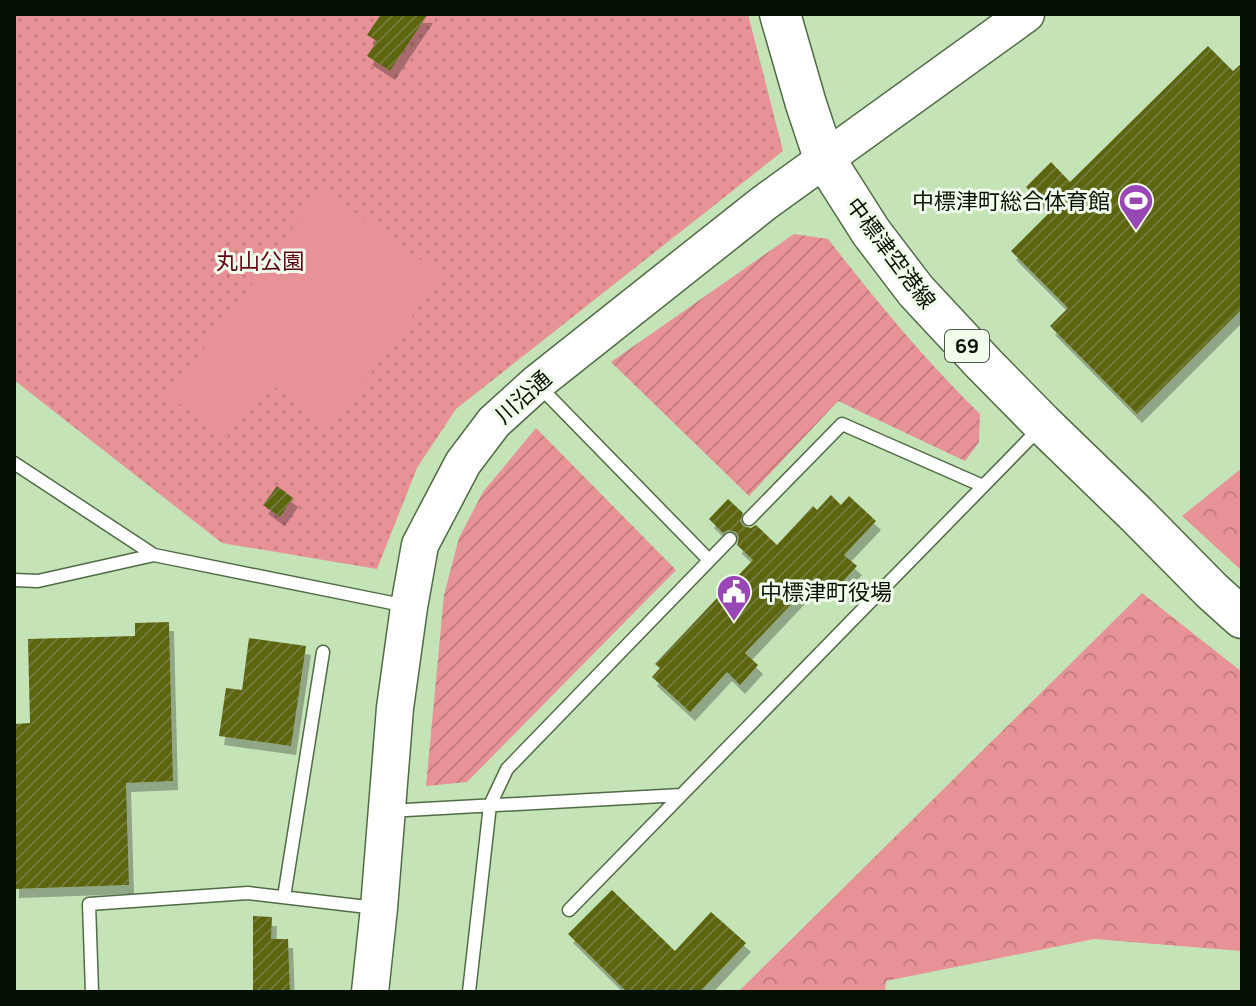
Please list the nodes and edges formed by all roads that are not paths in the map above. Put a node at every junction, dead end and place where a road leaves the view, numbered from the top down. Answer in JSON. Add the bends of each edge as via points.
{"nodes":[{"id":1,"x":780,"y":14,"type":"edge"},
{"id":2,"x":1026,"y":14,"type":"edge"},
{"id":3,"x":824,"y":158,"type":"junction"},
{"id":4,"x":537,"y":383,"type":"junction"},
{"id":5,"x":1043,"y":424,"type":"junction"},
{"id":6,"x":14,"y":463,"type":"edge"},
{"id":7,"x":983,"y":486,"type":"junction"},
{"id":8,"x":749,"y":519,"type":"dead end"},
{"id":9,"x":730,"y":539,"type":"dead end"},
{"id":10,"x":154,"y":555,"type":"junction"},
{"id":11,"x":709,"y":560,"type":"junction"},
{"id":12,"x":14,"y":580,"type":"edge"},
{"id":13,"x":409,"y":607,"type":"junction"},
{"id":14,"x":1242,"y":618,"type":"edge"},
{"id":15,"x":323,"y":652,"type":"dead end"},
{"id":16,"x":681,"y":795,"type":"junction"},
{"id":17,"x":490,"y":805,"type":"junction"},
{"id":18,"x":386,"y":811,"type":"junction"},
{"id":19,"x":284,"y":897,"type":"junction"},
{"id":20,"x":379,"y":908,"type":"junction"},
{"id":21,"x":569,"y":910,"type":"dead end"},
{"id":22,"x":92,"y":992,"type":"edge"},
{"id":23,"x":370,"y":992,"type":"edge"},
{"id":24,"x":469,"y":992,"type":"edge"}],
"edges":[{"from":1,"to":3,"type":"main road","name":"中標津空港線","number":"69"},
{"from":2,"to":3,"type":"street","name":"川沿通"},
{"from":3,"to":4,"type":"street","name":"川沿通"},
{"from":3,"to":5,"type":"main road","name":"中標津空港線","number":"69","via":[[916,291]]},
{"from":4,"to":11,"type":"lane"},
{"from":4,"to":13,"type":"street","name":"川沿通","via":[[494,422],[463,463],[420,545]]},
{"from":5,"to":7,"type":"lane"},
{"from":5,"to":14,"type":"main road","name":"中標津空港線","number":"69"},
{"from":6,"to":10,"type":"lane"},
{"from":7,"to":8,"type":"lane","via":[[842,424]]},
{"from":7,"to":16,"type":"lane"},
{"from":9,"to":11,"type":"lane"},
{"from":10,"to":12,"type":"lane","via":[[38,581]]},
{"from":10,"to":13,"type":"lane"},
{"from":11,"to":17,"type":"lane","via":[[507,769]]},
{"from":13,"to":18,"type":"street","name":"川沿通"},
{"from":15,"to":19,"type":"lane"},
{"from":16,"to":17,"type":"lane"},
{"from":16,"to":21,"type":"lane"},
{"from":17,"to":18,"type":"lane"},
{"from":17,"to":24,"type":"lane"},
{"from":18,"to":20,"type":"street","name":"川沿通"},
{"from":19,"to":20,"type":"lane"},
{"from":19,"to":22,"type":"lane","via":[[248,893],[89,904]]},
{"from":20,"to":23,"type":"street","name":"川沿通"}]}
